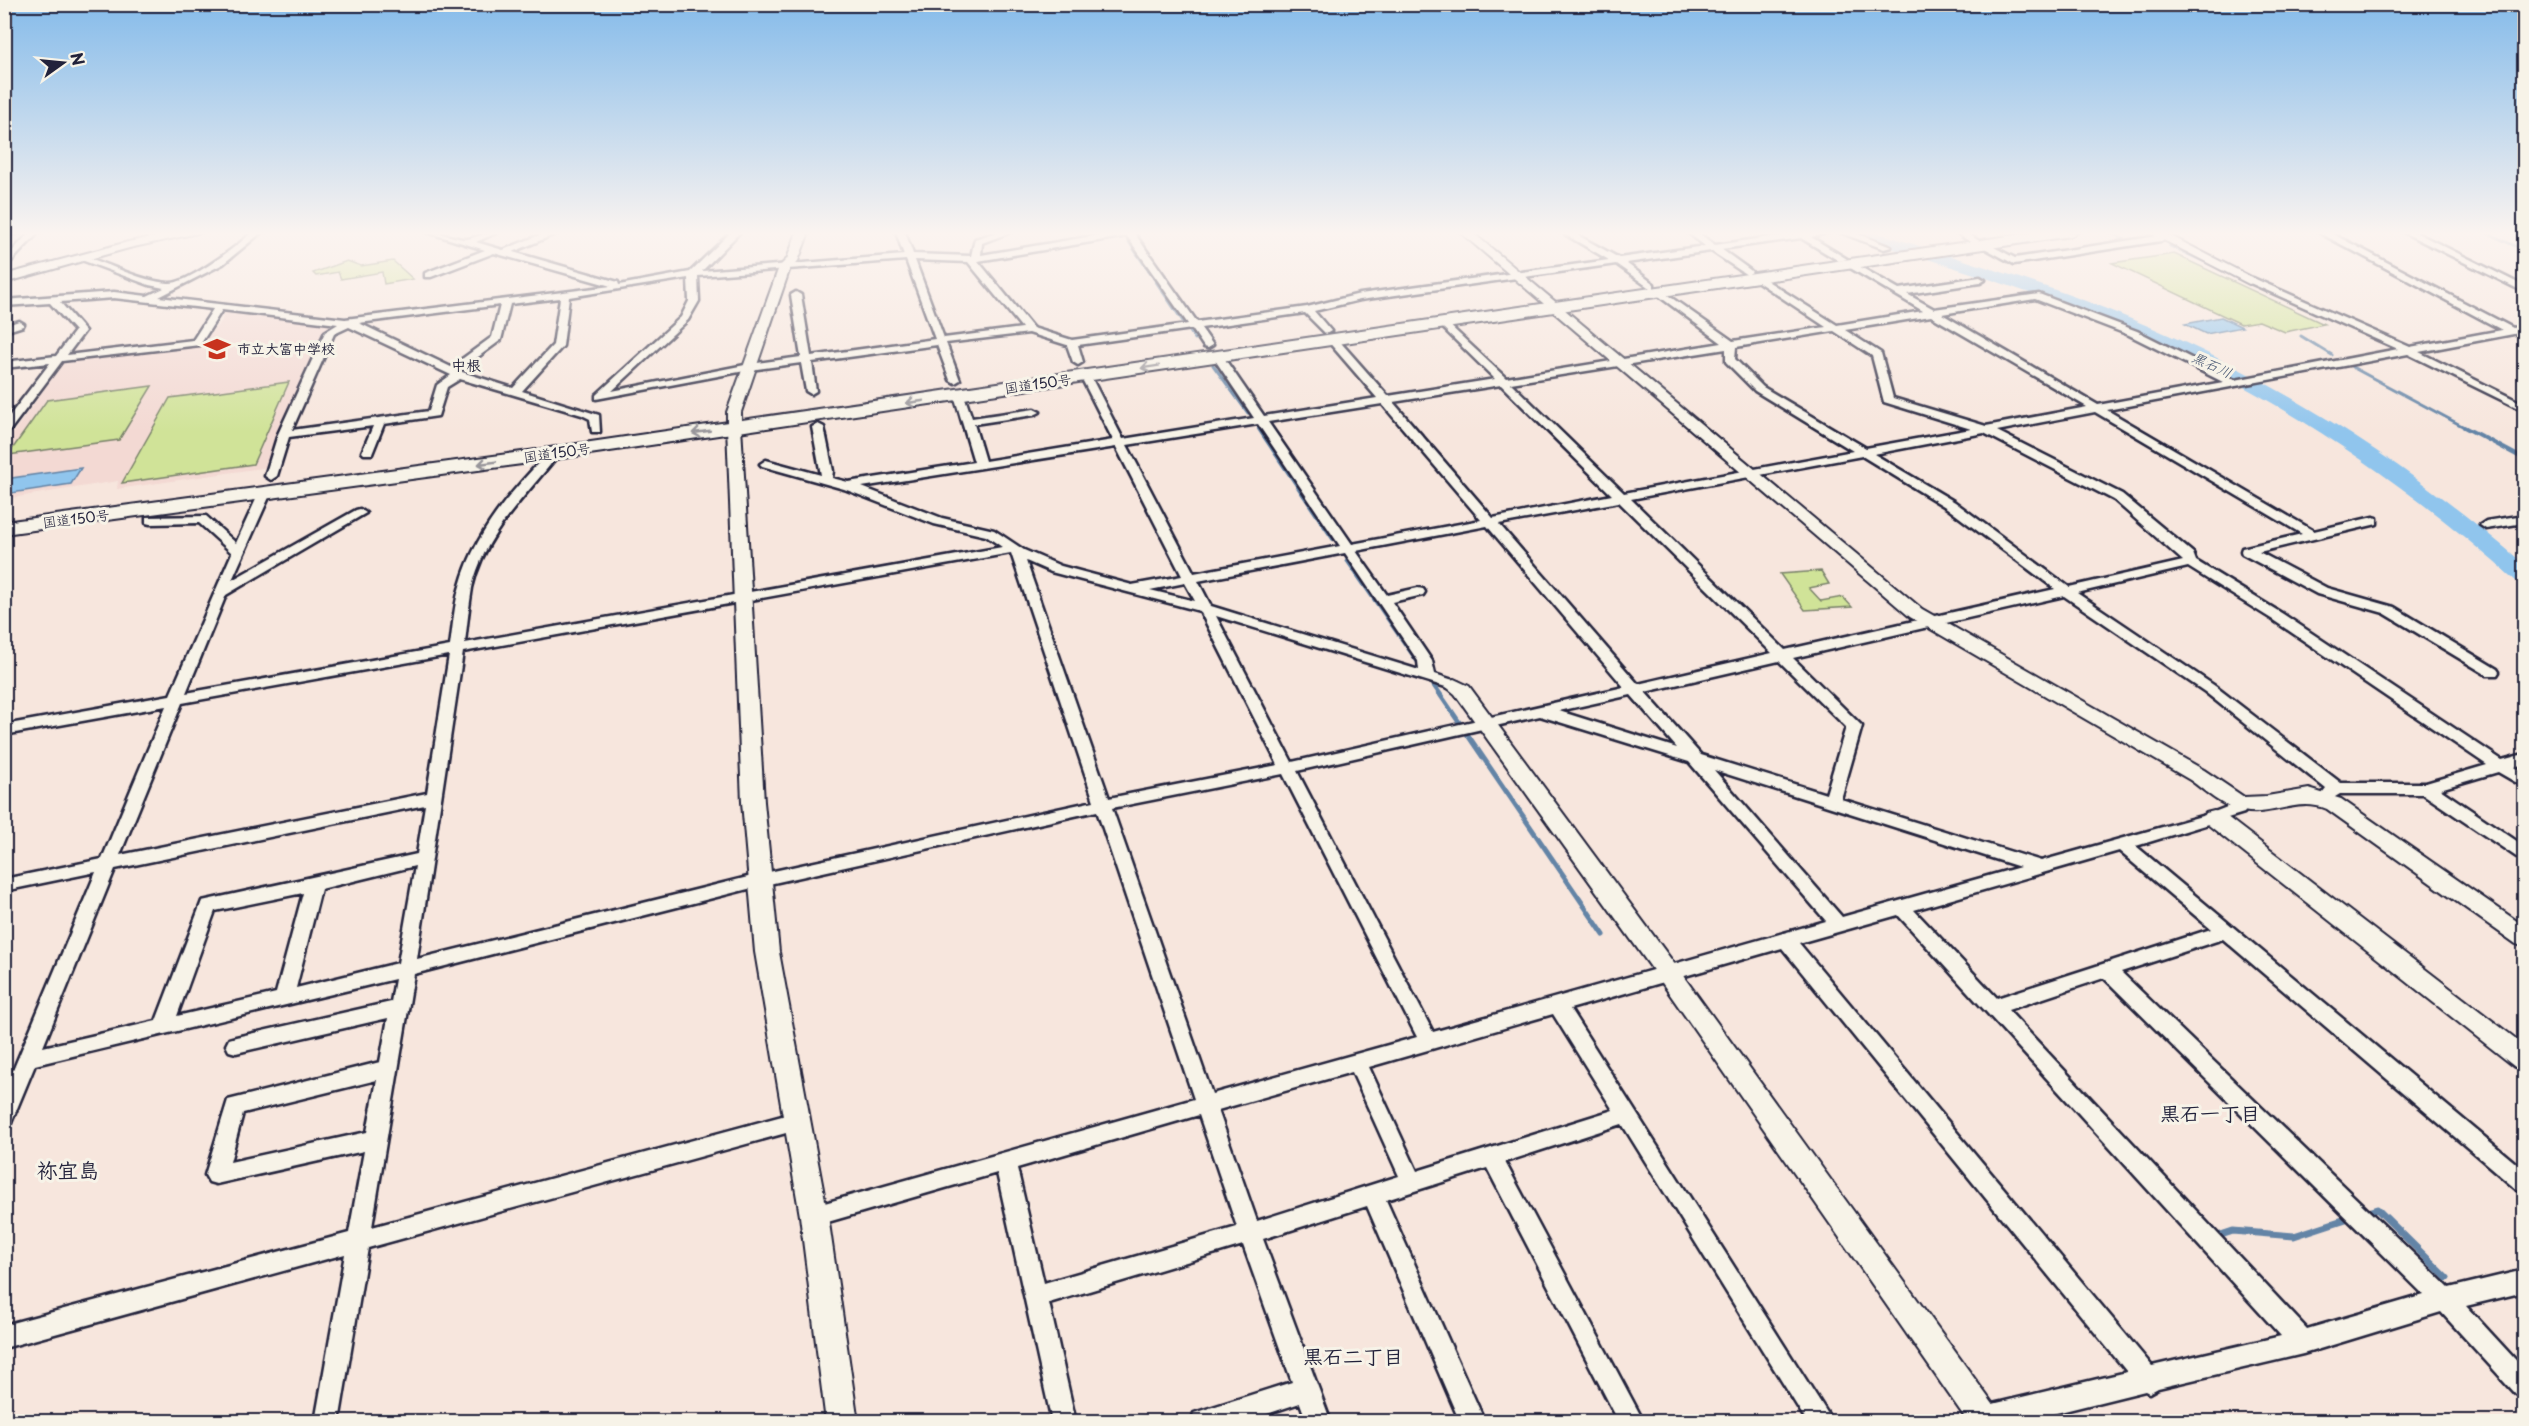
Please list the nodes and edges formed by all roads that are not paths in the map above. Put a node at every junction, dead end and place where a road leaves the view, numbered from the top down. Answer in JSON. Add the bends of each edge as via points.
{"nodes":[{"id":1,"x":52,"y":299,"type":"junction"},
{"id":2,"x":57,"y":299,"type":"edge"},
{"id":3,"x":152,"y":299,"type":"edge"},
{"id":4,"x":532,"y":299,"type":"edge"},
{"id":5,"x":565,"y":299,"type":"edge"},
{"id":6,"x":694,"y":299,"type":"edge"},
{"id":7,"x":774,"y":299,"type":"edge"},
{"id":8,"x":797,"y":299,"type":"edge"},
{"id":9,"x":924,"y":299,"type":"edge"},
{"id":10,"x":1004,"y":299,"type":"edge"},
{"id":11,"x":1172,"y":299,"type":"edge"},
{"id":12,"x":1354,"y":299,"type":"edge"},
{"id":13,"x":1544,"y":299,"type":"edge"},
{"id":14,"x":1589,"y":299,"type":"edge"},
{"id":15,"x":1668,"y":299,"type":"edge"},
{"id":16,"x":1789,"y":299,"type":"edge"},
{"id":17,"x":1909,"y":299,"type":"edge"},
{"id":18,"x":2021,"y":299,"type":"edge"},
{"id":19,"x":2043,"y":299,"type":"edge"},
{"id":20,"x":2292,"y":299,"type":"edge"},
{"id":21,"x":2449,"y":299,"type":"edge"},
{"id":22,"x":506,"y":302,"type":"junction"},
{"id":23,"x":4,"y":303,"type":"edge"},
{"id":24,"x":1551,"y":304,"type":"junction"},
{"id":25,"x":219,"y":307,"type":"junction"},
{"id":26,"x":1307,"y":310,"type":"junction"},
{"id":27,"x":1933,"y":313,"type":"junction"},
{"id":28,"x":346,"y":323,"type":"junction"},
{"id":29,"x":1444,"y":323,"type":"junction"},
{"id":30,"x":19,"y":324,"type":"dead end"},
{"id":31,"x":1190,"y":326,"type":"junction"},
{"id":32,"x":4,"y":328,"type":"edge"},
{"id":33,"x":1835,"y":328,"type":"junction"},
{"id":34,"x":2524,"y":329,"type":"edge"},
{"id":35,"x":1029,"y":330,"type":"junction"},
{"id":36,"x":2509,"y":330,"type":"junction"},
{"id":37,"x":1329,"y":334,"type":"junction"},
{"id":38,"x":2524,"y":338,"type":"edge"},
{"id":39,"x":941,"y":341,"type":"junction"},
{"id":40,"x":1072,"y":343,"type":"junction"},
{"id":41,"x":1731,"y":345,"type":"junction"},
{"id":42,"x":1213,"y":351,"type":"junction"},
{"id":43,"x":2410,"y":351,"type":"junction"},
{"id":44,"x":60,"y":358,"type":"junction"},
{"id":45,"x":807,"y":359,"type":"junction"},
{"id":46,"x":1620,"y":363,"type":"junction"},
{"id":47,"x":4,"y":365,"type":"edge"},
{"id":48,"x":750,"y":367,"type":"junction"},
{"id":49,"x":1082,"y":370,"type":"junction"},
{"id":50,"x":456,"y":373,"type":"junction"},
{"id":51,"x":1502,"y":380,"type":"junction"},
{"id":52,"x":2235,"y":383,"type":"junction"},
{"id":53,"x":957,"y":387,"type":"junction"},
{"id":54,"x":811,"y":391,"type":"dead end"},
{"id":55,"x":515,"y":392,"type":"junction"},
{"id":56,"x":601,"y":397,"type":"junction"},
{"id":57,"x":1384,"y":400,"type":"junction"},
{"id":58,"x":2524,"y":408,"type":"edge"},
{"id":59,"x":2098,"y":409,"type":"junction"},
{"id":60,"x":1034,"y":412,"type":"dead end"},
{"id":61,"x":586,"y":413,"type":"junction"},
{"id":62,"x":734,"y":420,"type":"junction"},
{"id":63,"x":1259,"y":420,"type":"junction"},
{"id":64,"x":380,"y":421,"type":"junction"},
{"id":65,"x":967,"y":422,"type":"junction"},
{"id":66,"x":818,"y":427,"type":"dead end"},
{"id":67,"x":596,"y":430,"type":"junction"},
{"id":68,"x":1987,"y":430,"type":"junction"},
{"id":69,"x":4,"y":431,"type":"edge"},
{"id":70,"x":284,"y":434,"type":"junction"},
{"id":71,"x":1120,"y":442,"type":"junction"},
{"id":72,"x":368,"y":452,"type":"dead end"},
{"id":73,"x":1866,"y":452,"type":"junction"},
{"id":74,"x":553,"y":454,"type":"junction"},
{"id":75,"x":766,"y":464,"type":"dead end"},
{"id":76,"x":980,"y":464,"type":"junction"},
{"id":77,"x":1752,"y":474,"type":"junction"},
{"id":78,"x":271,"y":476,"type":"junction"},
{"id":79,"x":826,"y":480,"type":"junction"},
{"id":80,"x":848,"y":486,"type":"junction"},
{"id":81,"x":264,"y":495,"type":"junction"},
{"id":82,"x":1621,"y":498,"type":"junction"},
{"id":83,"x":360,"y":513,"type":"dead end"},
{"id":84,"x":4,"y":517,"type":"edge"},
{"id":85,"x":2524,"y":519,"type":"edge"},
{"id":86,"x":150,"y":520,"type":"dead end"},
{"id":87,"x":2373,"y":521,"type":"dead end"},
{"id":88,"x":1490,"y":522,"type":"junction"},
{"id":89,"x":2486,"y":525,"type":"dead end"},
{"id":90,"x":4,"y":528,"type":"edge"},
{"id":91,"x":2312,"y":535,"type":"junction"},
{"id":92,"x":1348,"y":550,"type":"junction"},
{"id":93,"x":1017,"y":551,"type":"junction"},
{"id":94,"x":238,"y":552,"type":"junction"},
{"id":95,"x":2190,"y":563,"type":"junction"},
{"id":96,"x":1191,"y":578,"type":"junction"},
{"id":97,"x":1131,"y":590,"type":"junction"},
{"id":98,"x":2066,"y":591,"type":"junction"},
{"id":99,"x":1418,"y":592,"type":"dead end"},
{"id":100,"x":220,"y":593,"type":"junction"},
{"id":101,"x":742,"y":598,"type":"junction"},
{"id":102,"x":1383,"y":600,"type":"junction"},
{"id":103,"x":1208,"y":609,"type":"junction"},
{"id":104,"x":1930,"y":622,"type":"junction"},
{"id":105,"x":458,"y":650,"type":"junction"},
{"id":106,"x":1782,"y":655,"type":"junction"},
{"id":107,"x":2492,"y":672,"type":"dead end"},
{"id":108,"x":1428,"y":676,"type":"junction"},
{"id":109,"x":1454,"y":685,"type":"joint"},
{"id":110,"x":1635,"y":690,"type":"junction"},
{"id":111,"x":177,"y":698,"type":"junction"},
{"id":112,"x":1542,"y":711,"type":"junction"},
{"id":113,"x":1470,"y":727,"type":"junction"},
{"id":114,"x":4,"y":730,"type":"edge"},
{"id":115,"x":1693,"y":758,"type":"junction"},
{"id":116,"x":2524,"y":759,"type":"edge"},
{"id":117,"x":2500,"y":767,"type":"junction"},
{"id":118,"x":1288,"y":768,"type":"junction"},
{"id":119,"x":2524,"y":782,"type":"edge"},
{"id":120,"x":2426,"y":788,"type":"junction"},
{"id":121,"x":2330,"y":794,"type":"junction"},
{"id":122,"x":435,"y":797,"type":"junction"},
{"id":123,"x":1832,"y":802,"type":"junction"},
{"id":124,"x":2242,"y":804,"type":"junction"},
{"id":125,"x":1101,"y":805,"type":"junction"},
{"id":126,"x":2214,"y":818,"type":"junction"},
{"id":127,"x":2122,"y":844,"type":"junction"},
{"id":128,"x":2524,"y":854,"type":"edge"},
{"id":129,"x":425,"y":858,"type":"junction"},
{"id":130,"x":111,"y":864,"type":"junction"},
{"id":131,"x":2041,"y":867,"type":"junction"},
{"id":132,"x":760,"y":880,"type":"junction"},
{"id":133,"x":314,"y":884,"type":"junction"},
{"id":134,"x":4,"y":885,"type":"edge"},
{"id":135,"x":1901,"y":907,"type":"junction"},
{"id":136,"x":1839,"y":925,"type":"junction"},
{"id":137,"x":2226,"y":931,"type":"junction"},
{"id":138,"x":2524,"y":938,"type":"edge"},
{"id":139,"x":1786,"y":940,"type":"junction"},
{"id":140,"x":407,"y":967,"type":"junction"},
{"id":141,"x":2107,"y":970,"type":"junction"},
{"id":142,"x":1668,"y":974,"type":"junction"},
{"id":143,"x":284,"y":999,"type":"junction"},
{"id":144,"x":1558,"y":1006,"type":"junction"},
{"id":145,"x":1993,"y":1006,"type":"junction"},
{"id":146,"x":398,"y":1008,"type":"junction"},
{"id":147,"x":163,"y":1027,"type":"junction"},
{"id":148,"x":1429,"y":1041,"type":"junction"},
{"id":149,"x":236,"y":1045,"type":"dead end"},
{"id":150,"x":29,"y":1058,"type":"junction"},
{"id":151,"x":2524,"y":1059,"type":"edge"},
{"id":152,"x":1357,"y":1062,"type":"junction"},
{"id":153,"x":390,"y":1068,"type":"junction"},
{"id":154,"x":1206,"y":1104,"type":"junction"},
{"id":155,"x":1627,"y":1114,"type":"junction"},
{"id":156,"x":4,"y":1117,"type":"edge"},
{"id":157,"x":796,"y":1121,"type":"junction"},
{"id":158,"x":376,"y":1139,"type":"junction"},
{"id":159,"x":1492,"y":1157,"type":"junction"},
{"id":160,"x":1005,"y":1160,"type":"junction"},
{"id":161,"x":1412,"y":1182,"type":"junction"},
{"id":162,"x":2524,"y":1183,"type":"edge"},
{"id":163,"x":1373,"y":1195,"type":"junction"},
{"id":164,"x":814,"y":1216,"type":"junction"},
{"id":165,"x":1250,"y":1233,"type":"junction"},
{"id":166,"x":359,"y":1239,"type":"junction"},
{"id":167,"x":2524,"y":1281,"type":"edge"},
{"id":168,"x":1036,"y":1296,"type":"junction"},
{"id":169,"x":2445,"y":1300,"type":"junction"},
{"id":170,"x":4,"y":1337,"type":"edge"},
{"id":171,"x":2303,"y":1342,"type":"junction"},
{"id":172,"x":2149,"y":1381,"type":"junction"},
{"id":173,"x":2524,"y":1386,"type":"edge"},
{"id":174,"x":1308,"y":1389,"type":"junction"},
{"id":175,"x":1981,"y":1420,"type":"edge"},
{"id":176,"x":327,"y":1422,"type":"edge"},
{"id":177,"x":842,"y":1422,"type":"edge"},
{"id":178,"x":1064,"y":1422,"type":"edge"},
{"id":179,"x":1203,"y":1422,"type":"edge"},
{"id":180,"x":1319,"y":1422,"type":"edge"},
{"id":181,"x":1473,"y":1422,"type":"edge"},
{"id":182,"x":1632,"y":1422,"type":"edge"},
{"id":183,"x":1821,"y":1422,"type":"edge"}],
"edges":[{"from":1,"to":2,"type":"street"},
{"from":1,"to":23,"type":"street"},
{"from":1,"to":44,"type":"street","via":[[80,332]]},
{"from":3,"to":25,"type":"street"},
{"from":4,"to":22,"type":"street"},
{"from":5,"to":55,"type":"street","via":[[558,346]]},
{"from":6,"to":56,"type":"street","via":[[685,318]]},
{"from":7,"to":48,"type":"street"},
{"from":8,"to":45,"type":"street"},
{"from":9,"to":39,"type":"street"},
{"from":10,"to":35,"type":"street"},
{"from":11,"to":31,"type":"street"},
{"from":12,"to":26,"type":"street"},
{"from":13,"to":24,"type":"street"},
{"from":14,"to":24,"type":"highway","name":"国道150号"},
{"from":15,"to":41,"type":"street"},
{"from":16,"to":33,"type":"street"},
{"from":17,"to":27,"type":"street"},
{"from":18,"to":27,"type":"street"},
{"from":19,"to":52,"type":"street","via":[[2133,333]]},
{"from":20,"to":43,"type":"street"},
{"from":21,"to":36,"type":"street"},
{"from":22,"to":28,"type":"street"},
{"from":22,"to":50,"type":"street","via":[[497,338]]},
{"from":24,"to":29,"type":"highway","name":"国道150号"},
{"from":24,"to":37,"type":"highway","name":"国道150号"},
{"from":24,"to":46,"type":"street"},
{"from":25,"to":28,"type":"street"},
{"from":25,"to":44,"type":"street","via":[[196,343]]},
{"from":26,"to":31,"type":"street"},
{"from":26,"to":37,"type":"street"},
{"from":27,"to":33,"type":"street"},
{"from":27,"to":59,"type":"street"},
{"from":28,"to":50,"type":"street"},
{"from":28,"to":70,"type":"street","via":[[330,332]]},
{"from":29,"to":37,"type":"highway","name":"国道150号"},
{"from":29,"to":51,"type":"street"},
{"from":30,"to":32,"type":"street"},
{"from":31,"to":40,"type":"street"},
{"from":31,"to":42,"type":"street"},
{"from":33,"to":41,"type":"street"},
{"from":33,"to":68,"type":"street","via":[[1877,355],[1888,400]]},
{"from":34,"to":36,"type":"street"},
{"from":35,"to":39,"type":"street"},
{"from":35,"to":40,"type":"street"},
{"from":36,"to":38,"type":"street"},
{"from":36,"to":43,"type":"street"},
{"from":37,"to":42,"type":"highway","name":"国道150号"},
{"from":37,"to":57,"type":"street"},
{"from":39,"to":45,"type":"street"},
{"from":39,"to":53,"type":"street"},
{"from":40,"to":49,"type":"street"},
{"from":41,"to":46,"type":"street"},
{"from":41,"to":73,"type":"street","via":[[1730,360],[1759,389]]},
{"from":42,"to":49,"type":"highway","name":"国道150号"},
{"from":42,"to":63,"type":"street"},
{"from":43,"to":52,"type":"street"},
{"from":43,"to":58,"type":"street"},
{"from":44,"to":47,"type":"street"},
{"from":44,"to":69,"type":"street"},
{"from":45,"to":48,"type":"street"},
{"from":45,"to":54,"type":"street"},
{"from":46,"to":51,"type":"street"},
{"from":46,"to":77,"type":"street"},
{"from":48,"to":56,"type":"street"},
{"from":48,"to":62,"type":"street"},
{"from":49,"to":53,"type":"highway","name":"国道150号"},
{"from":49,"to":71,"type":"street"},
{"from":50,"to":55,"type":"street"},
{"from":50,"to":64,"type":"street","via":[[442,385],[434,414]]},
{"from":51,"to":57,"type":"street"},
{"from":51,"to":82,"type":"street"},
{"from":52,"to":59,"type":"street"},
{"from":53,"to":62,"type":"highway","name":"国道150号"},
{"from":53,"to":65,"type":"street"},
{"from":55,"to":61,"type":"street"},
{"from":56,"to":61,"type":"street"},
{"from":57,"to":63,"type":"street"},
{"from":57,"to":88,"type":"street"},
{"from":59,"to":68,"type":"street"},
{"from":59,"to":91,"type":"street"},
{"from":60,"to":65,"type":"street"},
{"from":61,"to":67,"type":"street","via":[[595,417]]},
{"from":62,"to":67,"type":"highway","name":"国道150号"},
{"from":62,"to":74,"type":"highway","name":"国道150号","one_way":true},
{"from":62,"to":101,"type":"street"},
{"from":63,"to":71,"type":"street"},
{"from":63,"to":92,"type":"street"},
{"from":64,"to":70,"type":"street"},
{"from":64,"to":72,"type":"street"},
{"from":65,"to":76,"type":"street"},
{"from":66,"to":79,"type":"street"},
{"from":67,"to":78,"type":"highway","name":"国道150号"},
{"from":68,"to":73,"type":"street"},
{"from":68,"to":95,"type":"street","via":[[2118,497],[2188,556]]},
{"from":70,"to":78,"type":"street"},
{"from":71,"to":76,"type":"street"},
{"from":71,"to":96,"type":"street"},
{"from":73,"to":77,"type":"street"},
{"from":73,"to":98,"type":"street","via":[[1951,505]]},
{"from":74,"to":81,"type":"highway","name":"国道150号","one_way":true},
{"from":74,"to":105,"type":"street","via":[[492,527],[466,587]]},
{"from":75,"to":79,"type":"street"},
{"from":76,"to":80,"type":"street"},
{"from":77,"to":82,"type":"street"},
{"from":77,"to":104,"type":"street"},
{"from":78,"to":84,"type":"highway","name":"国道150号"},
{"from":79,"to":80,"type":"street"},
{"from":80,"to":93,"type":"street","via":[[915,514],[990,533]]},
{"from":81,"to":90,"type":"highway","name":"国道150号"},
{"from":81,"to":94,"type":"street"},
{"from":82,"to":88,"type":"street"},
{"from":82,"to":106,"type":"street"},
{"from":83,"to":100,"type":"street"},
{"from":85,"to":89,"type":"street"},
{"from":86,"to":94,"type":"street","via":[[202,519]]},
{"from":87,"to":91,"type":"street"},
{"from":88,"to":92,"type":"street"},
{"from":88,"to":110,"type":"street"},
{"from":91,"to":107,"type":"street","via":[[2247,551],[2322,591],[2389,610]]},
{"from":92,"to":96,"type":"street"},
{"from":92,"to":102,"type":"street"},
{"from":93,"to":97,"type":"street","via":[[1056,569]]},
{"from":93,"to":101,"type":"street"},
{"from":93,"to":125,"type":"street"},
{"from":94,"to":100,"type":"street"},
{"from":95,"to":98,"type":"street"},
{"from":95,"to":117,"type":"street","via":[[2278,617]]},
{"from":96,"to":97,"type":"street"},
{"from":96,"to":103,"type":"street"},
{"from":97,"to":103,"type":"street"},
{"from":98,"to":104,"type":"street"},
{"from":98,"to":121,"type":"street","via":[[2210,689]]},
{"from":99,"to":102,"type":"street"},
{"from":100,"to":111,"type":"street"},
{"from":101,"to":105,"type":"street"},
{"from":101,"to":132,"type":"street"},
{"from":102,"to":108,"type":"street","via":[[1425,661]]},
{"from":103,"to":108,"type":"street"},
{"from":103,"to":118,"type":"street"},
{"from":104,"to":106,"type":"street"},
{"from":104,"to":124,"type":"street"},
{"from":105,"to":111,"type":"street"},
{"from":105,"to":122,"type":"street"},
{"from":106,"to":110,"type":"street"},
{"from":106,"to":123,"type":"street","via":[[1854,726]]},
{"from":108,"to":109,"type":"street"},
{"from":109,"to":113,"type":"street","via":[[1462,690]]},
{"from":110,"to":112,"type":"street"},
{"from":110,"to":115,"type":"street"},
{"from":111,"to":114,"type":"street"},
{"from":111,"to":130,"type":"street"},
{"from":112,"to":113,"type":"street"},
{"from":112,"to":115,"type":"street"},
{"from":113,"to":118,"type":"street"},
{"from":113,"to":142,"type":"street"},
{"from":115,"to":123,"type":"street"},
{"from":115,"to":136,"type":"street"},
{"from":116,"to":117,"type":"street"},
{"from":117,"to":119,"type":"street"},
{"from":117,"to":120,"type":"street"},
{"from":118,"to":125,"type":"street"},
{"from":118,"to":148,"type":"street"},
{"from":120,"to":121,"type":"street"},
{"from":120,"to":128,"type":"street"},
{"from":121,"to":124,"type":"street"},
{"from":121,"to":138,"type":"street"},
{"from":122,"to":129,"type":"street"},
{"from":122,"to":130,"type":"street"},
{"from":123,"to":131,"type":"street"},
{"from":124,"to":126,"type":"street"},
{"from":125,"to":132,"type":"street"},
{"from":125,"to":154,"type":"street"},
{"from":126,"to":127,"type":"street"},
{"from":126,"to":151,"type":"street"},
{"from":127,"to":131,"type":"street"},
{"from":127,"to":137,"type":"street"},
{"from":129,"to":133,"type":"street"},
{"from":129,"to":140,"type":"street"},
{"from":130,"to":134,"type":"street"},
{"from":130,"to":150,"type":"street"},
{"from":131,"to":135,"type":"street"},
{"from":132,"to":140,"type":"street"},
{"from":132,"to":157,"type":"street","via":[[767,952]]},
{"from":133,"to":143,"type":"street"},
{"from":133,"to":147,"type":"street","via":[[208,906]]},
{"from":135,"to":136,"type":"street"},
{"from":135,"to":145,"type":"street"},
{"from":136,"to":139,"type":"street"},
{"from":137,"to":141,"type":"street"},
{"from":137,"to":162,"type":"street"},
{"from":139,"to":142,"type":"street"},
{"from":139,"to":172,"type":"street"},
{"from":140,"to":143,"type":"street"},
{"from":140,"to":146,"type":"street"},
{"from":141,"to":145,"type":"street"},
{"from":141,"to":169,"type":"street"},
{"from":142,"to":144,"type":"street"},
{"from":142,"to":175,"type":"street"},
{"from":143,"to":147,"type":"street"},
{"from":144,"to":148,"type":"street"},
{"from":144,"to":155,"type":"street"},
{"from":145,"to":171,"type":"street"},
{"from":146,"to":149,"type":"street"},
{"from":146,"to":153,"type":"street"},
{"from":147,"to":150,"type":"street"},
{"from":148,"to":152,"type":"street"},
{"from":150,"to":156,"type":"street"},
{"from":152,"to":154,"type":"street"},
{"from":152,"to":161,"type":"street"},
{"from":153,"to":158,"type":"street"},
{"from":153,"to":158,"type":"street","via":[[235,1106],[216,1175]]},
{"from":154,"to":160,"type":"street"},
{"from":154,"to":165,"type":"street"},
{"from":155,"to":159,"type":"street"},
{"from":155,"to":183,"type":"street"},
{"from":157,"to":164,"type":"street"},
{"from":157,"to":166,"type":"street"},
{"from":158,"to":166,"type":"street"},
{"from":159,"to":161,"type":"street"},
{"from":159,"to":182,"type":"street"},
{"from":160,"to":164,"type":"street"},
{"from":160,"to":168,"type":"street"},
{"from":161,"to":163,"type":"street"},
{"from":163,"to":165,"type":"street"},
{"from":163,"to":181,"type":"street"},
{"from":164,"to":177,"type":"street"},
{"from":165,"to":168,"type":"street"},
{"from":165,"to":174,"type":"street"},
{"from":166,"to":170,"type":"street"},
{"from":166,"to":176,"type":"street"},
{"from":167,"to":169,"type":"street"},
{"from":168,"to":178,"type":"street"},
{"from":169,"to":171,"type":"street"},
{"from":169,"to":173,"type":"street"},
{"from":171,"to":172,"type":"street"},
{"from":172,"to":175,"type":"street"},
{"from":174,"to":179,"type":"street"},
{"from":174,"to":180,"type":"street"}]}
